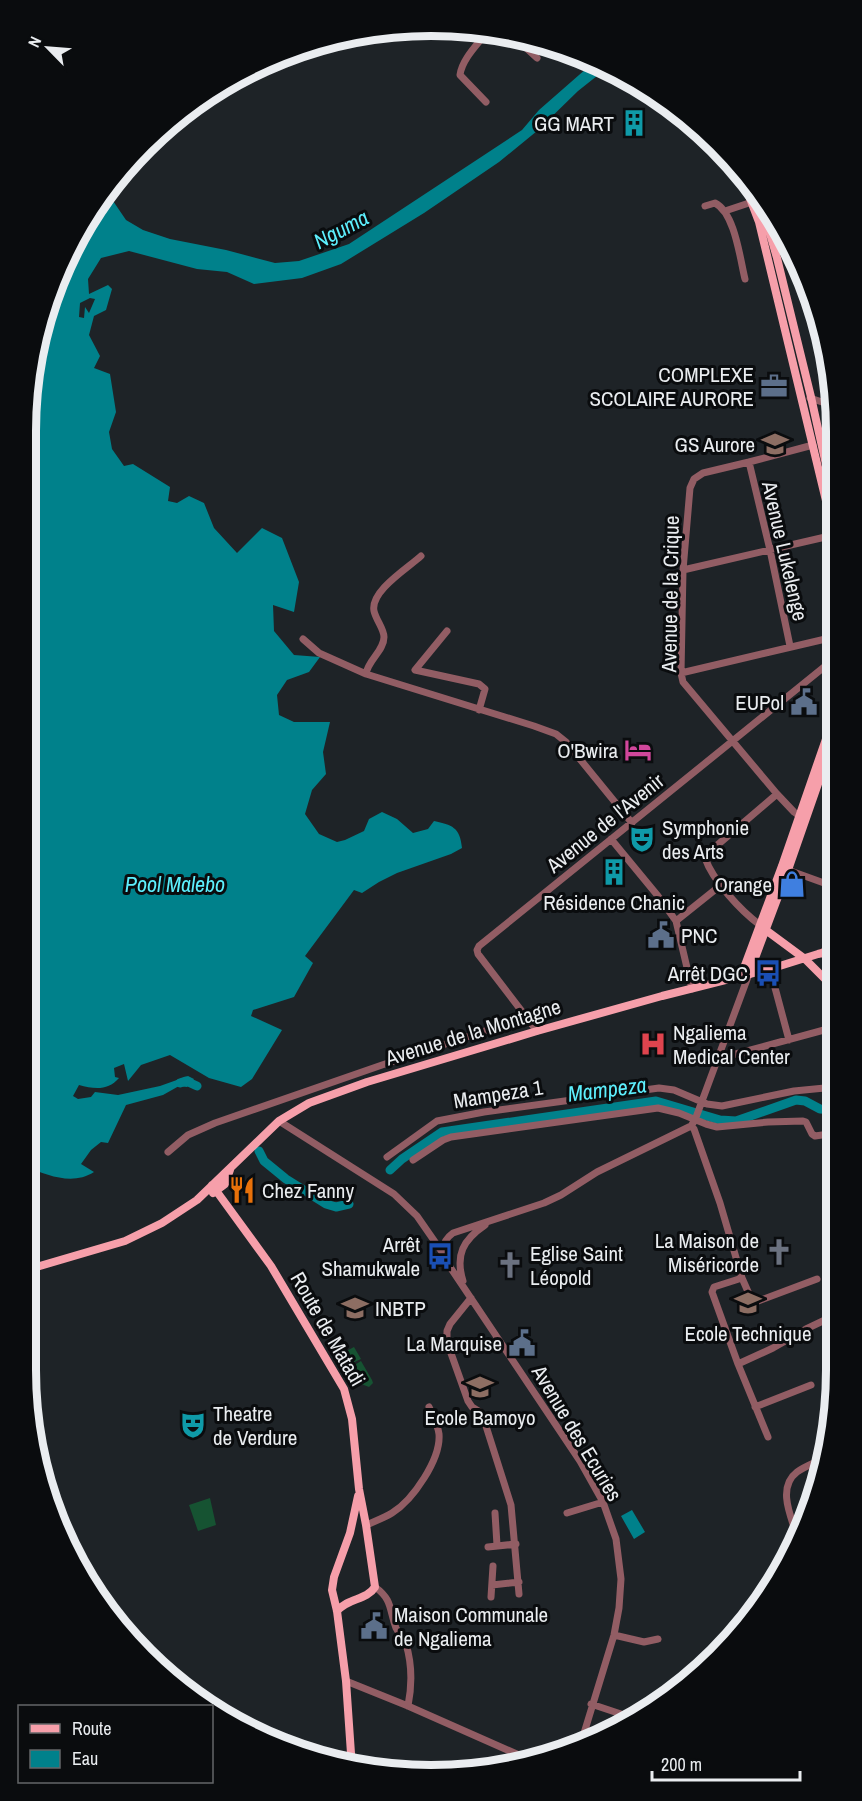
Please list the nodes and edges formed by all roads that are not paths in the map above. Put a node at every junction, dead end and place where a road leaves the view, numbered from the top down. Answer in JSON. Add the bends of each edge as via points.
{"nodes":[{"id":1,"x":482,"y":39,"type":"edge"},
{"id":2,"x":526,"y":48,"type":"edge"},
{"id":3,"x":537,"y":58,"type":"dead end"},
{"id":4,"x":486,"y":102,"type":"dead end"},
{"id":5,"x":752,"y":202,"type":"joint"},
{"id":6,"x":705,"y":206,"type":"dead end"},
{"id":7,"x":725,"y":211,"type":"junction"},
{"id":8,"x":768,"y":226,"type":"edge"},
{"id":9,"x":745,"y":279,"type":"dead end"},
{"id":10,"x":811,"y":397,"type":"junction"},
{"id":11,"x":801,"y":399,"type":"junction"},
{"id":12,"x":825,"y":402,"type":"edge"},
{"id":13,"x":813,"y":445,"type":"junction"},
{"id":14,"x":749,"y":462,"type":"junction"},
{"id":15,"x":826,"y":464,"type":"edge"},
{"id":16,"x":826,"y":500,"type":"edge"},
{"id":17,"x":826,"y":536,"type":"edge"},
{"id":18,"x":770,"y":550,"type":"junction"},
{"id":19,"x":421,"y":556,"type":"dead end"},
{"id":20,"x":683,"y":570,"type":"junction"},
{"id":21,"x":447,"y":632,"type":"dead end"},
{"id":22,"x":303,"y":639,"type":"dead end"},
{"id":23,"x":826,"y":639,"type":"edge"},
{"id":24,"x":790,"y":646,"type":"junction"},
{"id":25,"x":826,"y":665,"type":"edge"},
{"id":26,"x":681,"y":673,"type":"junction"},
{"id":27,"x":366,"y":674,"type":"junction"},
{"id":28,"x":479,"y":710,"type":"junction"},
{"id":29,"x":733,"y":739,"type":"junction"},
{"id":30,"x":826,"y":742,"type":"edge"},
{"id":31,"x":826,"y":758,"type":"edge"},
{"id":32,"x":777,"y":794,"type":"junction"},
{"id":33,"x":802,"y":818,"type":"junction"},
{"id":34,"x":632,"y":823,"type":"junction"},
{"id":35,"x":611,"y":840,"type":"junction"},
{"id":36,"x":788,"y":870,"type":"junction"},
{"id":37,"x":826,"y":884,"type":"edge"},
{"id":38,"x":721,"y":885,"type":"junction"},
{"id":39,"x":675,"y":921,"type":"junction"},
{"id":40,"x":763,"y":928,"type":"junction"},
{"id":41,"x":826,"y":949,"type":"edge"},
{"id":42,"x":822,"y":953,"type":"junction"},
{"id":43,"x":826,"y":955,"type":"edge"},
{"id":44,"x":805,"y":959,"type":"junction"},
{"id":45,"x":770,"y":969,"type":"junction"},
{"id":46,"x":745,"y":975,"type":"junction"},
{"id":47,"x":826,"y":980,"type":"edge"},
{"id":48,"x":692,"y":989,"type":"junction"},
{"id":49,"x":527,"y":1017,"type":"junction"},
{"id":50,"x":826,"y":1030,"type":"edge"},
{"id":51,"x":537,"y":1031,"type":"junction"},
{"id":52,"x":789,"y":1040,"type":"junction"},
{"id":53,"x":717,"y":1059,"type":"junction"},
{"id":54,"x":826,"y":1088,"type":"edge"},
{"id":55,"x":701,"y":1102,"type":"junction"},
{"id":56,"x":694,"y":1120,"type":"junction"},
{"id":57,"x":279,"y":1121,"type":"junction"},
{"id":58,"x":826,"y":1134,"type":"edge"},
{"id":59,"x":168,"y":1152,"type":"dead end"},
{"id":60,"x":387,"y":1157,"type":"dead end"},
{"id":61,"x":413,"y":1160,"type":"dead end"},
{"id":62,"x":237,"y":1163,"type":"junction"},
{"id":63,"x":225,"y":1184,"type":"junction"},
{"id":64,"x":214,"y":1188,"type":"junction"},
{"id":65,"x":225,"y":1202,"type":"junction"},
{"id":66,"x":492,"y":1221,"type":"junction"},
{"id":67,"x":453,"y":1233,"type":"junction"},
{"id":68,"x":430,"y":1234,"type":"junction"},
{"id":69,"x":442,"y":1252,"type":"junction"},
{"id":70,"x":36,"y":1267,"type":"edge"},
{"id":71,"x":742,"y":1278,"type":"junction"},
{"id":72,"x":817,"y":1280,"type":"dead end"},
{"id":73,"x":469,"y":1295,"type":"junction"},
{"id":74,"x":826,"y":1319,"type":"edge"},
{"id":75,"x":738,"y":1364,"type":"junction"},
{"id":76,"x":811,"y":1384,"type":"dead end"},
{"id":77,"x":429,"y":1407,"type":"dead end"},
{"id":78,"x":755,"y":1407,"type":"junction"},
{"id":79,"x":768,"y":1437,"type":"dead end"},
{"id":80,"x":815,"y":1463,"type":"edge"},
{"id":81,"x":359,"y":1489,"type":"junction"},
{"id":82,"x":603,"y":1502,"type":"junction"},
{"id":83,"x":495,"y":1513,"type":"dead end"},
{"id":84,"x":567,"y":1513,"type":"dead end"},
{"id":85,"x":794,"y":1525,"type":"edge"},
{"id":86,"x":367,"y":1529,"type":"junction"},
{"id":87,"x":350,"y":1533,"type":"junction"},
{"id":88,"x":516,"y":1544,"type":"junction"},
{"id":89,"x":496,"y":1545,"type":"junction"},
{"id":90,"x":488,"y":1546,"type":"dead end"},
{"id":91,"x":494,"y":1566,"type":"dead end"},
{"id":92,"x":519,"y":1582,"type":"junction"},
{"id":93,"x":492,"y":1585,"type":"junction"},
{"id":94,"x":375,"y":1587,"type":"junction"},
{"id":95,"x":519,"y":1594,"type":"dead end"},
{"id":96,"x":491,"y":1597,"type":"dead end"},
{"id":97,"x":337,"y":1611,"type":"junction"},
{"id":98,"x":614,"y":1635,"type":"junction"},
{"id":99,"x":658,"y":1639,"type":"dead end"},
{"id":100,"x":346,"y":1681,"type":"junction"},
{"id":101,"x":591,"y":1704,"type":"junction"},
{"id":102,"x":408,"y":1706,"type":"junction"},
{"id":103,"x":623,"y":1715,"type":"edge"},
{"id":104,"x":582,"y":1735,"type":"edge"},
{"id":105,"x":519,"y":1755,"type":"edge"},
{"id":106,"x":351,"y":1756,"type":"edge"}],
"edges":[{"from":1,"to":4,"type":"street","via":[[460,75]]},
{"from":2,"to":3,"type":"street"},
{"from":5,"to":7,"type":"street"},
{"from":5,"to":11,"type":"main road"},
{"from":6,"to":7,"type":"street","via":[[717,204]]},
{"from":7,"to":9,"type":"street"},
{"from":8,"to":10,"type":"main road"},
{"from":10,"to":11,"type":"street"},
{"from":10,"to":12,"type":"street"},
{"from":10,"to":15,"type":"main road"},
{"from":11,"to":13,"type":"main road"},
{"from":13,"to":14,"type":"street"},
{"from":13,"to":16,"type":"main road"},
{"from":14,"to":18,"type":"street","name":"Avenue Lukelenge"},
{"from":14,"to":20,"type":"street","name":"Avenue de la Crique","via":[[703,473],[694,479]]},
{"from":17,"to":18,"type":"street"},
{"from":18,"to":20,"type":"street"},
{"from":18,"to":24,"type":"street","name":"Avenue Lukelenge"},
{"from":19,"to":27,"type":"street","via":[[388,583],[375,600],[374,609],[385,635]]},
{"from":20,"to":26,"type":"street","name":"Avenue de la Crique"},
{"from":21,"to":28,"type":"street","via":[[416,670],[479,684],[485,689]]},
{"from":22,"to":27,"type":"street","via":[[319,652]]},
{"from":23,"to":24,"type":"street"},
{"from":24,"to":26,"type":"street"},
{"from":25,"to":29,"type":"street","name":"Avenue de l'Avenir"},
{"from":26,"to":29,"type":"street","name":"Avenue de la Crique","via":[[688,689]]},
{"from":27,"to":28,"type":"street"},
{"from":28,"to":34,"type":"street","via":[[556,734]]},
{"from":29,"to":32,"type":"street","name":"Avenue de la Crique"},
{"from":29,"to":34,"type":"street","name":"Avenue de l'Avenir"},
{"from":30,"to":33,"type":"main road"},
{"from":31,"to":33,"type":"main road"},
{"from":32,"to":33,"type":"street","name":"Avenue de la Crique"},
{"from":32,"to":38,"type":"street","via":[[705,855]]},
{"from":33,"to":36,"type":"main road"},
{"from":33,"to":40,"type":"main road"},
{"from":34,"to":35,"type":"street","name":"Avenue de l'Avenir"},
{"from":35,"to":39,"type":"street"},
{"from":35,"to":49,"type":"street","name":"Avenue de l'Avenir","via":[[477,948]]},
{"from":36,"to":37,"type":"street"},
{"from":36,"to":40,"type":"main road"},
{"from":38,"to":39,"type":"street"},
{"from":38,"to":40,"type":"street"},
{"from":39,"to":48,"type":"street"},
{"from":40,"to":44,"type":"main road"},
{"from":40,"to":46,"type":"main road"},
{"from":41,"to":42,"type":"street"},
{"from":42,"to":43,"type":"main road"},
{"from":42,"to":44,"type":"main road","name":"Avenue de la Montagne"},
{"from":44,"to":45,"type":"main road","name":"Avenue de la Montagne"},
{"from":44,"to":47,"type":"main road"},
{"from":45,"to":46,"type":"main road","name":"Avenue de la Montagne"},
{"from":45,"to":52,"type":"street"},
{"from":46,"to":48,"type":"main road","name":"Avenue de la Montagne"},
{"from":46,"to":53,"type":"street"},
{"from":48,"to":51,"type":"main road","name":"Avenue de la Montagne"},
{"from":49,"to":51,"type":"street","name":"Avenue de l'Avenir"},
{"from":49,"to":59,"type":"street","via":[[215,1123],[188,1135]]},
{"from":50,"to":52,"type":"street"},
{"from":51,"to":57,"type":"main road","name":"Avenue de la Montagne","via":[[366,1082],[309,1102]]},
{"from":52,"to":53,"type":"street"},
{"from":53,"to":55,"type":"street"},
{"from":54,"to":55,"type":"street","name":"Mampeza 1","via":[[722,1106]]},
{"from":55,"to":56,"type":"street"},
{"from":55,"to":60,"type":"street","name":"Mampeza 1","via":[[659,1088],[484,1112],[437,1121]]},
{"from":56,"to":58,"type":"street","via":[[717,1126],[803,1121],[815,1136]]},
{"from":56,"to":61,"type":"street","via":[[658,1108],[456,1136]]},
{"from":56,"to":66,"type":"street","name":"Avenue des Ecuries","via":[[561,1195]]},
{"from":56,"to":71,"type":"street"},
{"from":57,"to":62,"type":"main road","name":"Avenue de la Montagne"},
{"from":57,"to":68,"type":"street","name":"Avenue des Ecuries","via":[[394,1194]]},
{"from":62,"to":63,"type":"main road","name":"Avenue de la Montagne"},
{"from":62,"to":64,"type":"main road","name":"Avenue de la Montagne"},
{"from":63,"to":64,"type":"main road","name":"Avenue de la Montagne"},
{"from":63,"to":65,"type":"main road"},
{"from":64,"to":65,"type":"main road"},
{"from":64,"to":70,"type":"main road","via":[[162,1223],[125,1241]]},
{"from":65,"to":81,"type":"main road","name":"Route de Matadi","via":[[271,1266],[344,1389],[352,1419]]},
{"from":66,"to":67,"type":"street","name":"Avenue des Ecuries"},
{"from":66,"to":73,"type":"street","name":"Avenue des Ecuries","via":[[463,1246],[459,1267]]},
{"from":67,"to":68,"type":"street","name":"Avenue des Ecuries"},
{"from":67,"to":69,"type":"street"},
{"from":68,"to":69,"type":"street","name":"Avenue des Ecuries"},
{"from":69,"to":73,"type":"street","name":"Avenue des Ecuries"},
{"from":71,"to":72,"type":"street","via":[[753,1303]]},
{"from":71,"to":75,"type":"street","via":[[714,1287],[712,1292]]},
{"from":73,"to":82,"type":"street","name":"Avenue des Ecuries"},
{"from":73,"to":88,"type":"street","via":[[448,1326],[447,1342],[468,1401],[480,1412],[484,1423],[511,1505]]},
{"from":74,"to":75,"type":"street"},
{"from":75,"to":78,"type":"street"},
{"from":76,"to":78,"type":"street"},
{"from":77,"to":86,"type":"street","via":[[437,1424],[439,1445],[426,1474],[393,1513]]},
{"from":78,"to":79,"type":"street"},
{"from":80,"to":85,"type":"street","via":[[795,1473],[787,1488]]},
{"from":81,"to":86,"type":"main road","name":"Route de Matadi"},
{"from":81,"to":87,"type":"main road","name":"Route de Matadi"},
{"from":82,"to":84,"type":"street"},
{"from":82,"to":98,"type":"street","name":"Avenue des Ecuries","via":[[616,1539],[621,1579]]},
{"from":83,"to":89,"type":"street"},
{"from":86,"to":87,"type":"main road"},
{"from":86,"to":94,"type":"main road","name":"Route de Matadi"},
{"from":87,"to":97,"type":"main road","name":"Route de Matadi","via":[[334,1577],[332,1590]]},
{"from":88,"to":89,"type":"street"},
{"from":88,"to":92,"type":"street"},
{"from":89,"to":90,"type":"street"},
{"from":91,"to":93,"type":"street"},
{"from":92,"to":93,"type":"street"},
{"from":92,"to":95,"type":"street"},
{"from":93,"to":96,"type":"street"},
{"from":94,"to":97,"type":"main road"},
{"from":94,"to":102,"type":"street","via":[[388,1600],[396,1628],[405,1642],[412,1686]]},
{"from":97,"to":100,"type":"main road","name":"Route de Matadi"},
{"from":98,"to":99,"type":"street","via":[[644,1642]]},
{"from":98,"to":101,"type":"street","name":"Avenue des Ecuries"},
{"from":100,"to":102,"type":"street"},
{"from":100,"to":106,"type":"main road","name":"Route de Matadi"},
{"from":101,"to":103,"type":"street"},
{"from":101,"to":104,"type":"street","name":"Avenue des Ecuries"},
{"from":102,"to":105,"type":"street"}]}
